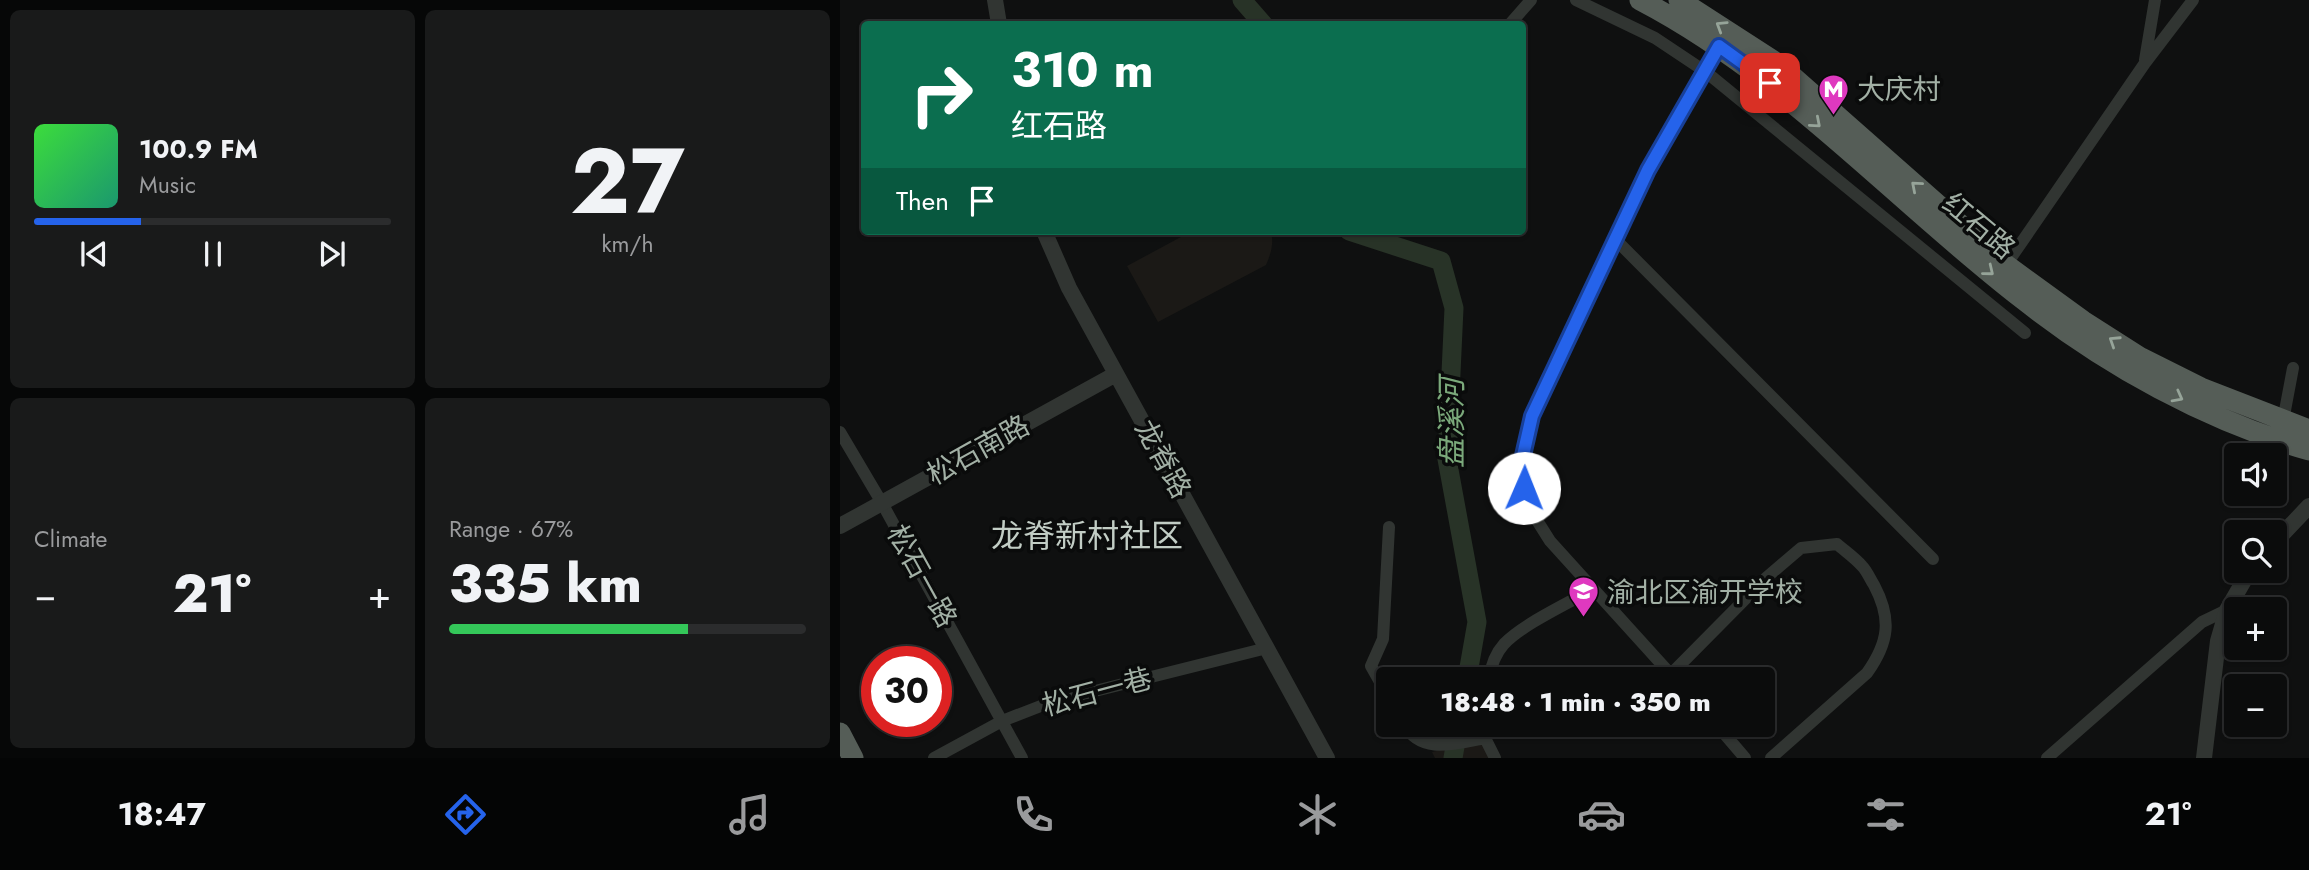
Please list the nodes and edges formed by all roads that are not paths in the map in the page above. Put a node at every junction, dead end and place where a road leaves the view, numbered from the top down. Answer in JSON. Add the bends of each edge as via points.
{"nodes":[{"id":1,"x":995,"y":0,"type":"edge"},
{"id":2,"x":1531,"y":0,"type":"edge"},
{"id":3,"x":1576,"y":0,"type":"edge"},
{"id":4,"x":1640,"y":0,"type":"edge"},
{"id":5,"x":1679,"y":0,"type":"edge"},
{"id":6,"x":2155,"y":0,"type":"edge"},
{"id":7,"x":2193,"y":0,"type":"edge"},
{"id":8,"x":998,"y":21,"type":"edge"},
{"id":9,"x":1513,"y":21,"type":"edge"},
{"id":10,"x":1719,"y":46,"type":"junction"},
{"id":11,"x":2145,"y":63,"type":"junction"},
{"id":12,"x":1706,"y":72,"type":"junction"},
{"id":13,"x":1046,"y":235,"type":"edge"},
{"id":14,"x":1615,"y":239,"type":"junction"},
{"id":15,"x":2006,"y":265,"type":"junction"},
{"id":16,"x":2025,"y":333,"type":"dead end"},
{"id":17,"x":2293,"y":368,"type":"dead end"},
{"id":18,"x":1116,"y":374,"type":"junction"},
{"id":19,"x":2283,"y":421,"type":"junction"},
{"id":20,"x":2309,"y":430,"type":"edge"},
{"id":21,"x":840,"y":432,"type":"edge"},
{"id":22,"x":2309,"y":450,"type":"edge"},
{"id":23,"x":882,"y":503,"type":"junction"},
{"id":24,"x":2309,"y":506,"type":"edge"},
{"id":25,"x":840,"y":526,"type":"edge"},
{"id":26,"x":1389,"y":527,"type":"dead end"},
{"id":27,"x":2287,"y":529,"type":"edge"},
{"id":28,"x":1933,"y":559,"type":"dead end"},
{"id":29,"x":1593,"y":589,"type":"junction"},
{"id":30,"x":2224,"y":611,"type":"edge"},
{"id":31,"x":2224,"y":620,"type":"edge"},
{"id":32,"x":1267,"y":648,"type":"junction"},
{"id":33,"x":1492,"y":667,"type":"edge"},
{"id":34,"x":1664,"y":667,"type":"edge"},
{"id":35,"x":1682,"y":667,"type":"edge"},
{"id":36,"x":1376,"y":675,"type":"edge"},
{"id":37,"x":1002,"y":721,"type":"junction"},
{"id":38,"x":840,"y":733,"type":"edge"},
{"id":39,"x":1417,"y":737,"type":"edge"},
{"id":40,"x":1727,"y":737,"type":"edge"},
{"id":41,"x":1479,"y":739,"type":"joint"},
{"id":42,"x":853,"y":758,"type":"edge"},
{"id":43,"x":934,"y":758,"type":"edge"},
{"id":44,"x":1023,"y":758,"type":"edge"},
{"id":45,"x":1327,"y":758,"type":"edge"},
{"id":46,"x":1495,"y":758,"type":"edge"},
{"id":47,"x":1745,"y":758,"type":"edge"},
{"id":48,"x":1771,"y":758,"type":"edge"},
{"id":49,"x":2047,"y":758,"type":"edge"},
{"id":50,"x":2204,"y":758,"type":"edge"}],
"edges":[{"from":1,"to":8,"type":"street"},
{"from":2,"to":9,"type":"street"},
{"from":3,"to":12,"type":"street","via":[[1654,38]]},
{"from":4,"to":10,"type":"highway","name":"红石路"},
{"from":15,"to":5,"type":"highway","name":"红石路","one_way":true,"via":[[1778,64]]},
{"from":6,"to":11,"type":"street"},
{"from":7,"to":11,"type":"street"},
{"from":10,"to":12,"type":"street"},
{"from":10,"to":22,"type":"highway","name":"红石路","one_way":true,"via":[[1770,83],[2024,301],[2073,335],[2194,406]]},
{"from":11,"to":15,"type":"street"},
{"from":12,"to":14,"type":"street","via":[[1648,170]]},
{"from":12,"to":16,"type":"street"},
{"from":13,"to":18,"type":"street","name":"龙脊路"},
{"from":14,"to":28,"type":"street"},
{"from":14,"to":29,"type":"street","via":[[1532,416],[1522,460],[1524,488],[1533,514],[1550,541]]},
{"from":19,"to":15,"type":"highway","name":"红石路","one_way":true,"via":[[2141,358]]},
{"from":17,"to":19,"type":"street"},
{"from":18,"to":23,"type":"street","name":"松石南路"},
{"from":18,"to":32,"type":"street","name":"龙脊路"},
{"from":19,"to":20,"type":"highway","name":"红石路"},
{"from":21,"to":23,"type":"street","name":"松石一路"},
{"from":23,"to":25,"type":"street","name":"松石南路"},
{"from":23,"to":37,"type":"street","name":"松石一路"},
{"from":24,"to":27,"type":"street"},
{"from":26,"to":36,"type":"street","via":[[1383,639],[1371,666]]},
{"from":29,"to":33,"type":"street","via":[[1513,635]]},
{"from":29,"to":34,"type":"street"},
{"from":30,"to":49,"type":"street","via":[[2202,622]]},
{"from":31,"to":50,"type":"street"},
{"from":32,"to":37,"type":"street","name":"松石一巷","via":[[1051,702]]},
{"from":32,"to":45,"type":"street","name":"龙脊路"},
{"from":35,"to":48,"type":"street","via":[[1767,577],[1801,548],[1837,544],[1864,568],[1881,600],[1886,624],[1878,656],[1867,673]]},
{"from":37,"to":43,"type":"street","name":"松石一巷"},
{"from":37,"to":44,"type":"street","name":"松石一路"},
{"from":38,"to":42,"type":"highway"},
{"from":39,"to":41,"type":"street","via":[[1429,746]]},
{"from":40,"to":47,"type":"street"},
{"from":41,"to":46,"type":"street"}]}
